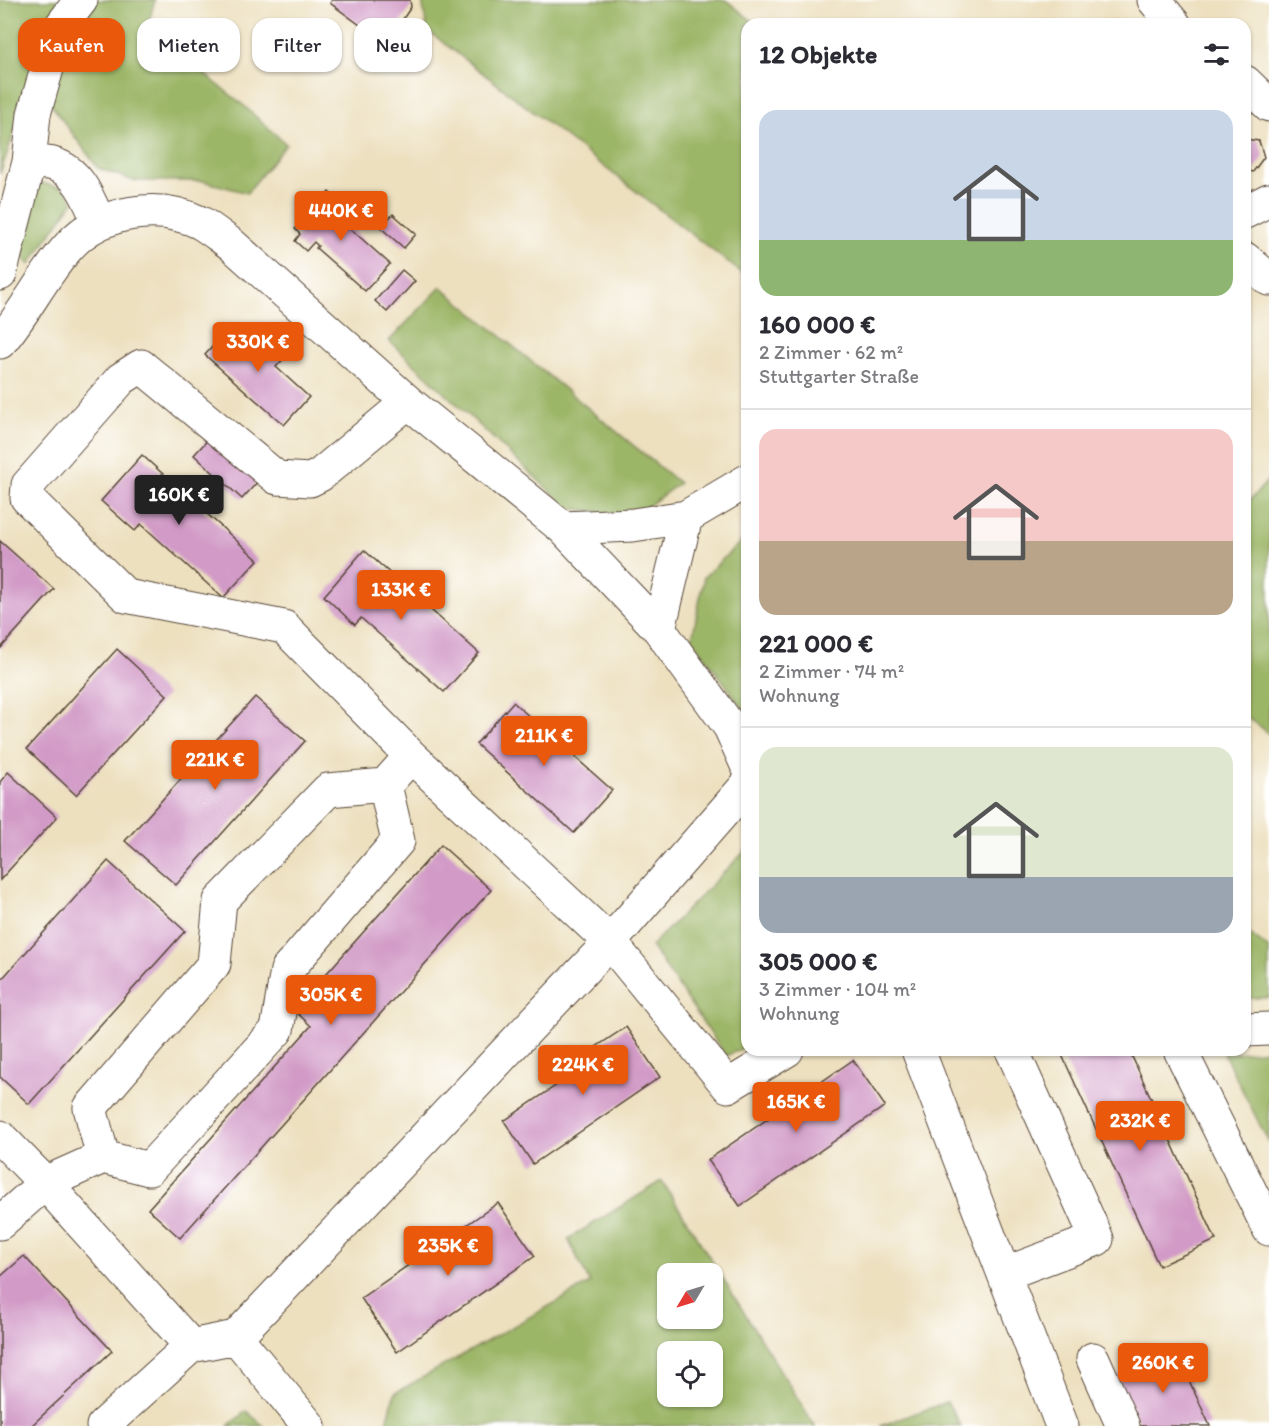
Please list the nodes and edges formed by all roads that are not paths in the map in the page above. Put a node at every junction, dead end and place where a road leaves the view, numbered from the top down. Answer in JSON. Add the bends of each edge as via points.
{"nodes":[{"id":1,"x":81,"y":0,"type":"edge"},
{"id":2,"x":1154,"y":0,"type":"edge"},
{"id":3,"x":1169,"y":18,"type":"edge"},
{"id":4,"x":1251,"y":88,"type":"edge"},
{"id":5,"x":1269,"y":105,"type":"edge"},
{"id":6,"x":28,"y":162,"type":"junction"},
{"id":7,"x":1269,"y":200,"type":"edge"},
{"id":8,"x":1251,"y":209,"type":"edge"},
{"id":9,"x":99,"y":223,"type":"junction"},
{"id":10,"x":1251,"y":264,"type":"edge"},
{"id":11,"x":0,"y":274,"type":"edge"},
{"id":12,"x":1269,"y":279,"type":"edge"},
{"id":13,"x":1,"y":336,"type":"edge"},
{"id":14,"x":408,"y":402,"type":"junction"},
{"id":15,"x":741,"y":485,"type":"edge"},
{"id":16,"x":686,"y":517,"type":"junction"},
{"id":17,"x":563,"y":528,"type":"junction"},
{"id":18,"x":658,"y":629,"type":"junction"},
{"id":19,"x":741,"y":752,"type":"edge"},
{"id":20,"x":411,"y":756,"type":"junction"},
{"id":21,"x":385,"y":785,"type":"junction"},
{"id":22,"x":741,"y":792,"type":"edge"},
{"id":23,"x":610,"y":942,"type":"junction"},
{"id":24,"x":1269,"y":1029,"type":"edge"},
{"id":25,"x":1251,"y":1030,"type":"edge"},
{"id":26,"x":777,"y":1056,"type":"edge"},
{"id":27,"x":920,"y":1056,"type":"edge"},
{"id":28,"x":1015,"y":1056,"type":"edge"},
{"id":29,"x":1183,"y":1056,"type":"edge"},
{"id":30,"x":0,"y":1137,"type":"edge"},
{"id":31,"x":103,"y":1157,"type":"junction"},
{"id":32,"x":45,"y":1183,"type":"junction"},
{"id":33,"x":0,"y":1223,"type":"edge"},
{"id":34,"x":1269,"y":1229,"type":"edge"},
{"id":35,"x":1004,"y":1274,"type":"junction"},
{"id":36,"x":236,"y":1337,"type":"junction"},
{"id":37,"x":191,"y":1346,"type":"junction"},
{"id":38,"x":1093,"y":1359,"type":"dead end"},
{"id":39,"x":103,"y":1426,"type":"edge"},
{"id":40,"x":309,"y":1426,"type":"edge"},
{"id":41,"x":1062,"y":1426,"type":"edge"},
{"id":42,"x":1123,"y":1426,"type":"edge"}],
"edges":[{"from":1,"to":6,"type":"street","via":[[58,30],[34,114]]},
{"from":2,"to":3,"type":"street"},
{"from":4,"to":5,"type":"street"},
{"from":6,"to":9,"type":"street","via":[[53,164],[71,173],[86,192]]},
{"from":6,"to":11,"type":"street"},
{"from":7,"to":8,"type":"street"},
{"from":9,"to":13,"type":"street","via":[[68,247]]},
{"from":9,"to":14,"type":"street","via":[[141,212],[172,214],[200,223],[231,244]]},
{"from":10,"to":12,"type":"street"},
{"from":14,"to":17,"type":"street"},
{"from":14,"to":20,"type":"street","via":[[320,475],[310,480],[277,478],[141,366],[120,379],[35,476],[28,485],[27,498],[126,596],[284,627]]},
{"from":15,"to":16,"type":"street"},
{"from":16,"to":17,"type":"street","via":[[633,525]]},
{"from":16,"to":18,"type":"street"},
{"from":17,"to":18,"type":"street"},
{"from":18,"to":19,"type":"street","via":[[730,727]]},
{"from":20,"to":21,"type":"street"},
{"from":20,"to":23,"type":"street"},
{"from":21,"to":31,"type":"street","via":[[328,790],[220,901],[214,964],[90,1108]]},
{"from":21,"to":31,"type":"street","via":[[398,841],[287,970],[277,1030],[149,1169]]},
{"from":22,"to":23,"type":"street"},
{"from":23,"to":26,"type":"street","via":[[728,1086]]},
{"from":23,"to":36,"type":"street"},
{"from":24,"to":25,"type":"street"},
{"from":27,"to":35,"type":"street"},
{"from":28,"to":35,"type":"street","via":[[1097,1239]]},
{"from":29,"to":34,"type":"street"},
{"from":30,"to":32,"type":"street"},
{"from":31,"to":32,"type":"street"},
{"from":32,"to":33,"type":"street"},
{"from":32,"to":37,"type":"street"},
{"from":35,"to":41,"type":"street"},
{"from":36,"to":37,"type":"street"},
{"from":36,"to":40,"type":"street"},
{"from":37,"to":39,"type":"street"},
{"from":38,"to":42,"type":"street"}]}
